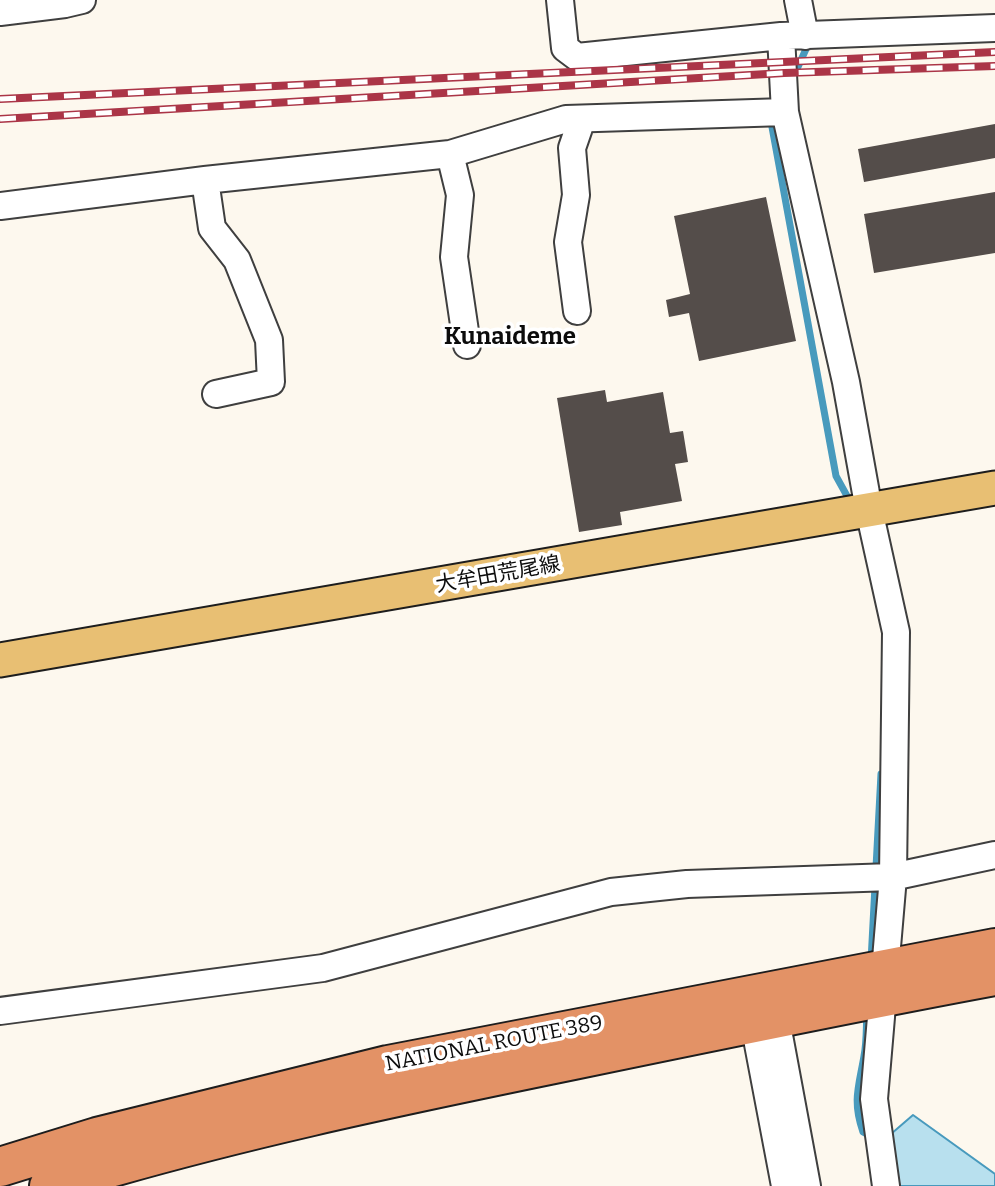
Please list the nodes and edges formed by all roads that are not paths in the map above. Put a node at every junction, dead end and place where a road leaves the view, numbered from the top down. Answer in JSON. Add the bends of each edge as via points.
{"nodes":[{"id":1,"x":82,"y":0,"type":"edge"},
{"id":2,"x":560,"y":0,"type":"edge"},
{"id":3,"x":798,"y":0,"type":"edge"},
{"id":4,"x":0,"y":12,"type":"edge"},
{"id":5,"x":995,"y":28,"type":"edge"},
{"id":6,"x":793,"y":36,"type":"junction"},
{"id":7,"x":785,"y":112,"type":"junction"},
{"id":8,"x":582,"y":119,"type":"junction"},
{"id":9,"x":450,"y":154,"type":"junction"},
{"id":10,"x":205,"y":180,"type":"junction"},
{"id":11,"x":0,"y":205,"type":"edge"},
{"id":12,"x":577,"y":311,"type":"dead end"},
{"id":13,"x":467,"y":345,"type":"dead end"},
{"id":14,"x":216,"y":394,"type":"dead end"},
{"id":15,"x":995,"y":488,"type":"edge"},
{"id":16,"x":869,"y":510,"type":"junction"},
{"id":17,"x":0,"y":660,"type":"edge"},
{"id":18,"x":995,"y":855,"type":"edge"},
{"id":19,"x":893,"y":877,"type":"junction"},
{"id":20,"x":995,"y":948,"type":"edge"},
{"id":21,"x":995,"y":976,"type":"edge"},
{"id":22,"x":874,"y":985,"type":"junction"},
{"id":23,"x":0,"y":1011,"type":"edge"},
{"id":24,"x":765,"y":1021,"type":"junction"},
{"id":25,"x":0,"y":1167,"type":"edge"},
{"id":26,"x":49,"y":1186,"type":"edge"},
{"id":27,"x":785,"y":1186,"type":"edge"},
{"id":28,"x":807,"y":1186,"type":"edge"},
{"id":29,"x":887,"y":1186,"type":"edge"}],
"edges":[{"from":1,"to":4,"type":"street"},
{"from":2,"to":6,"type":"street","via":[[565,48],[577,57]]},
{"from":3,"to":6,"type":"street"},
{"from":5,"to":6,"type":"street"},
{"from":6,"to":7,"type":"street"},
{"from":7,"to":8,"type":"street"},
{"from":7,"to":16,"type":"street","via":[[846,382]]},
{"from":8,"to":9,"type":"street","via":[[566,119]]},
{"from":8,"to":12,"type":"street","via":[[572,148],[576,195],[568,242]]},
{"from":9,"to":10,"type":"street"},
{"from":9,"to":13,"type":"street","via":[[460,195],[454,257]]},
{"from":10,"to":11,"type":"street"},
{"from":10,"to":14,"type":"street","via":[[212,228],[237,260],[269,340],[271,382]]},
{"from":15,"to":16,"type":"main road","name":"大牟田荒尾線"},
{"from":16,"to":17,"type":"main road","name":"大牟田荒尾線"},
{"from":16,"to":19,"type":"street","via":[[896,632]]},
{"from":18,"to":19,"type":"street"},
{"from":19,"to":22,"type":"street"},
{"from":19,"to":23,"type":"street","via":[[687,884],[611,892],[323,968]]},
{"from":20,"to":22,"type":"highway","name":"NATIONAL ROUTE 389"},
{"from":21,"to":22,"type":"highway","name":"NATIONAL ROUTE 389"},
{"from":22,"to":24,"type":"highway","name":"NATIONAL ROUTE 389"},
{"from":22,"to":25,"type":"highway","name":"NATIONAL ROUTE 389","via":[[388,1065],[97,1137]]},
{"from":22,"to":29,"type":"street","via":[[874,1099]]},
{"from":24,"to":26,"type":"highway","name":"NATIONAL ROUTE 389","via":[[391,1097]]},
{"from":24,"to":27,"type":"street"},
{"from":24,"to":28,"type":"street"}]}
